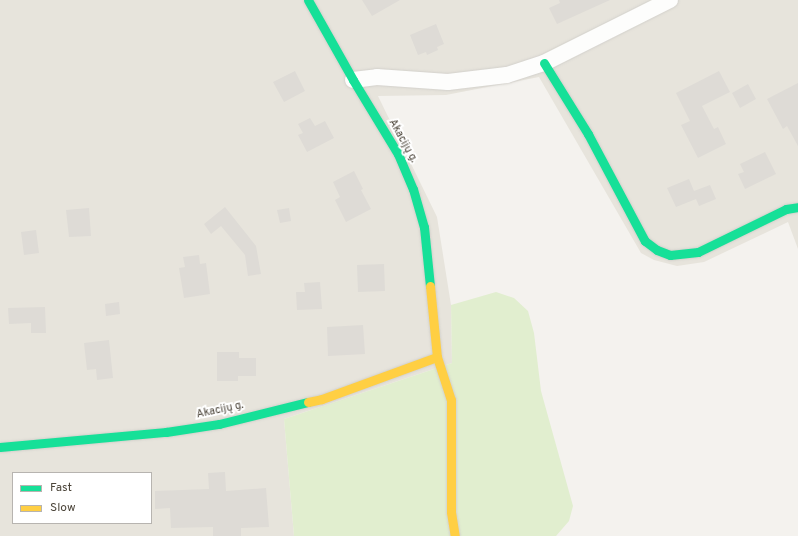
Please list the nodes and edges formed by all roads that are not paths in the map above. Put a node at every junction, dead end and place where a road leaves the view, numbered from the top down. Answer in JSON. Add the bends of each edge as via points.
{"nodes":[{"id":1,"x":308,"y":0,"type":"edge"},
{"id":2,"x":670,"y":0,"type":"edge"},
{"id":3,"x":544,"y":63,"type":"junction"},
{"id":4,"x":353,"y":80,"type":"junction"},
{"id":5,"x":798,"y":207,"type":"edge"},
{"id":6,"x":437,"y":357,"type":"junction"},
{"id":7,"x":0,"y":448,"type":"edge"},
{"id":8,"x":455,"y":536,"type":"edge"}],
"edges":[{"from":1,"to":4,"type":"street","name":"Akacijų g."},
{"from":2,"to":3,"type":"street"},
{"from":3,"to":4,"type":"street","via":[[507,75],[448,82],[377,76]]},
{"from":3,"to":5,"type":"street","via":[[588,134],[646,241],[657,250],[670,255],[698,252],[786,209]]},
{"from":4,"to":6,"type":"street","name":"Akacijų g.","via":[[398,154],[414,189],[424,227]]},
{"from":6,"to":7,"type":"street","name":"Akacijų g.","via":[[322,399],[219,424],[166,432]]},
{"from":6,"to":8,"type":"street","name":"Akacijų g.","via":[[451,400],[451,512]]}]}
